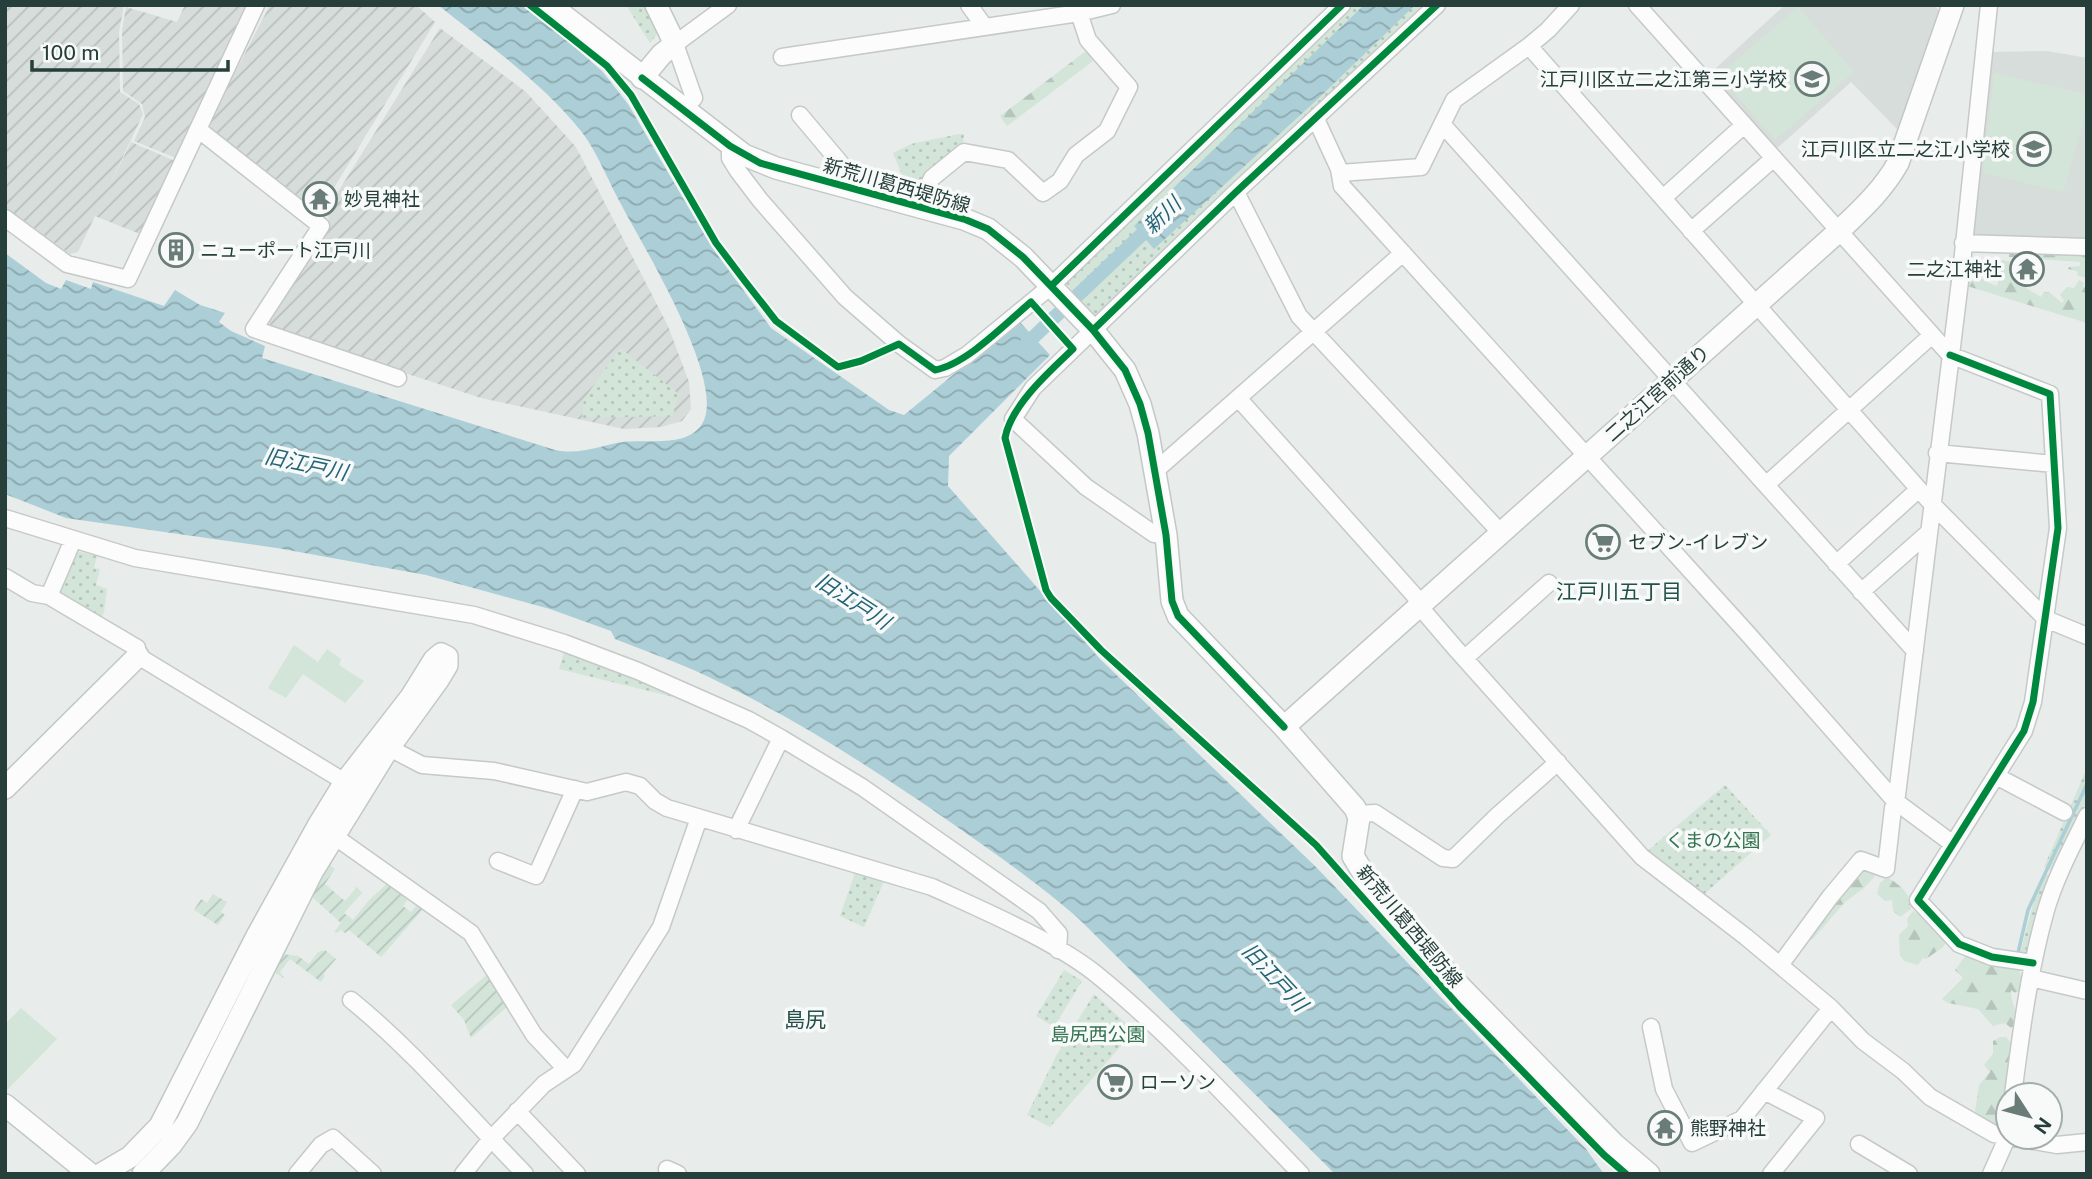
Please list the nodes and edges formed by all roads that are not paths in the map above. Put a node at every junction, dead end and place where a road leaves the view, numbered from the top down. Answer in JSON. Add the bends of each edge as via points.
{"nodes":[{"id":1,"x":256,"y":5,"type":"edge"},
{"id":2,"x":550,"y":5,"type":"edge"},
{"id":3,"x":656,"y":5,"type":"edge"},
{"id":4,"x":728,"y":5,"type":"edge"},
{"id":5,"x":969,"y":5,"type":"edge"},
{"id":6,"x":1112,"y":5,"type":"edge"},
{"id":7,"x":1342,"y":5,"type":"edge"},
{"id":8,"x":1437,"y":5,"type":"edge"},
{"id":9,"x":1571,"y":5,"type":"edge"},
{"id":10,"x":1637,"y":5,"type":"edge"},
{"id":11,"x":1953,"y":5,"type":"edge"},
{"id":12,"x":1989,"y":5,"type":"edge"},
{"id":13,"x":1079,"y":13,"type":"junction"},
{"id":14,"x":984,"y":26,"type":"junction"},
{"id":15,"x":675,"y":44,"type":"junction"},
{"id":16,"x":1529,"y":46,"type":"junction"},
{"id":17,"x":782,"y":57,"type":"dead end"},
{"id":18,"x":642,"y":78,"type":"junction"},
{"id":19,"x":683,"y":110,"type":"junction"},
{"id":20,"x":800,"y":115,"type":"dead end"},
{"id":21,"x":1315,"y":119,"type":"junction"},
{"id":22,"x":1442,"y":124,"type":"junction"},
{"id":23,"x":1744,"y":125,"type":"junction"},
{"id":24,"x":199,"y":130,"type":"junction"},
{"id":25,"x":730,"y":146,"type":"junction"},
{"id":26,"x":1773,"y":158,"type":"junction"},
{"id":27,"x":1340,"y":173,"type":"junction"},
{"id":28,"x":863,"y":190,"type":"junction"},
{"id":29,"x":1236,"y":192,"type":"junction"},
{"id":30,"x":1663,"y":198,"type":"junction"},
{"id":31,"x":919,"y":206,"type":"junction"},
{"id":32,"x":5,"y":218,"type":"edge"},
{"id":33,"x":1691,"y":231,"type":"junction"},
{"id":34,"x":1839,"y":231,"type":"junction"},
{"id":35,"x":1963,"y":243,"type":"junction"},
{"id":36,"x":2087,"y":247,"type":"edge"},
{"id":37,"x":1403,"y":253,"type":"junction"},
{"id":38,"x":1053,"y":289,"type":"junction"},
{"id":39,"x":1756,"y":305,"type":"junction"},
{"id":40,"x":1090,"y":328,"type":"junction"},
{"id":41,"x":1314,"y":331,"type":"junction"},
{"id":42,"x":1932,"y":335,"type":"junction"},
{"id":43,"x":1950,"y":355,"type":"junction"},
{"id":44,"x":398,"y":379,"type":"dead end"},
{"id":45,"x":1671,"y":380,"type":"junction"},
{"id":46,"x":1238,"y":398,"type":"junction"},
{"id":47,"x":1848,"y":410,"type":"junction"},
{"id":48,"x":1937,"y":453,"type":"junction"},
{"id":49,"x":1586,"y":457,"type":"junction"},
{"id":50,"x":2054,"y":464,"type":"junction"},
{"id":51,"x":1155,"y":471,"type":"junction"},
{"id":52,"x":1767,"y":484,"type":"junction"},
{"id":53,"x":1919,"y":489,"type":"junction"},
{"id":54,"x":1931,"y":503,"type":"junction"},
{"id":55,"x":5,"y":518,"type":"edge"},
{"id":56,"x":1929,"y":532,"type":"junction"},
{"id":57,"x":1501,"y":533,"type":"junction"},
{"id":58,"x":1166,"y":535,"type":"junction"},
{"id":59,"x":73,"y":540,"type":"junction"},
{"id":60,"x":1836,"y":564,"type":"junction"},
{"id":61,"x":5,"y":577,"type":"edge"},
{"id":62,"x":1549,"y":583,"type":"dead end"},
{"id":63,"x":1861,"y":592,"type":"junction"},
{"id":64,"x":49,"y":596,"type":"junction"},
{"id":65,"x":1420,"y":605,"type":"junction"},
{"id":66,"x":2046,"y":619,"type":"junction"},
{"id":67,"x":2087,"y":636,"type":"edge"},
{"id":68,"x":1915,"y":651,"type":"junction"},
{"id":69,"x":138,"y":656,"type":"junction"},
{"id":70,"x":1465,"y":658,"type":"junction"},
{"id":71,"x":1284,"y":727,"type":"junction"},
{"id":72,"x":781,"y":738,"type":"junction"},
{"id":73,"x":383,"y":745,"type":"joint"},
{"id":74,"x":1558,"y":762,"type":"junction"},
{"id":75,"x":1996,"y":776,"type":"junction"},
{"id":76,"x":5,"y":788,"type":"edge"},
{"id":77,"x":352,"y":789,"type":"junction"},
{"id":78,"x":575,"y":789,"type":"junction"},
{"id":79,"x":1895,"y":801,"type":"junction"},
{"id":80,"x":2064,"y":812,"type":"dead end"},
{"id":81,"x":1359,"y":814,"type":"junction"},
{"id":82,"x":2087,"y":816,"type":"edge"},
{"id":83,"x":699,"y":818,"type":"junction"},
{"id":84,"x":736,"y":830,"type":"junction"},
{"id":85,"x":334,"y":836,"type":"junction"},
{"id":86,"x":1953,"y":844,"type":"junction"},
{"id":87,"x":498,"y":861,"type":"dead end"},
{"id":88,"x":1058,"y":950,"type":"junction"},
{"id":89,"x":1780,"y":965,"type":"junction"},
{"id":90,"x":2032,"y":971,"type":"junction"},
{"id":91,"x":2087,"y":991,"type":"edge"},
{"id":92,"x":351,"y":1000,"type":"dead end"},
{"id":93,"x":1831,"y":1008,"type":"junction"},
{"id":94,"x":1651,"y":1027,"type":"dead end"},
{"id":95,"x":565,"y":1068,"type":"junction"},
{"id":96,"x":2015,"y":1081,"type":"edge"},
{"id":97,"x":1765,"y":1091,"type":"junction"},
{"id":98,"x":5,"y":1105,"type":"edge"},
{"id":99,"x":517,"y":1111,"type":"junction"},
{"id":100,"x":1994,"y":1134,"type":"edge"},
{"id":101,"x":491,"y":1139,"type":"junction"},
{"id":102,"x":2087,"y":1142,"type":"edge"},
{"id":103,"x":1859,"y":1144,"type":"dead end"},
{"id":104,"x":2064,"y":1144,"type":"edge"},
{"id":105,"x":2000,"y":1151,"type":"edge"},
{"id":106,"x":90,"y":1174,"type":"edge"},
{"id":107,"x":101,"y":1174,"type":"edge"},
{"id":108,"x":144,"y":1174,"type":"edge"},
{"id":109,"x":297,"y":1174,"type":"edge"},
{"id":110,"x":373,"y":1174,"type":"edge"},
{"id":111,"x":463,"y":1174,"type":"edge"},
{"id":112,"x":525,"y":1174,"type":"edge"},
{"id":113,"x":577,"y":1174,"type":"edge"},
{"id":114,"x":1301,"y":1174,"type":"edge"},
{"id":115,"x":1649,"y":1174,"type":"edge"},
{"id":116,"x":1771,"y":1174,"type":"edge"},
{"id":117,"x":1909,"y":1174,"type":"edge"},
{"id":118,"x":1991,"y":1174,"type":"edge"}],
"edges":[{"from":1,"to":24,"type":"street"},
{"from":2,"to":18,"type":"street","name":"新荒川葛西堤防線"},
{"from":3,"to":15,"type":"street"},
{"from":4,"to":15,"type":"street"},
{"from":5,"to":14,"type":"street"},
{"from":6,"to":13,"type":"street"},
{"from":7,"to":38,"type":"street"},
{"from":8,"to":21,"type":"street"},
{"from":9,"to":16,"type":"street"},
{"from":10,"to":23,"type":"street"},
{"from":11,"to":34,"type":"street","name":"二之江宮前通り","via":[[1898,163],[1875,196]]},
{"from":12,"to":35,"type":"street"},
{"from":13,"to":14,"type":"street"},
{"from":13,"to":31,"type":"street","via":[[1088,40],[1129,87],[1107,131],[1076,155],[1060,181],[1044,193],[1008,160],[964,152],[932,178]]},
{"from":14,"to":17,"type":"street"},
{"from":15,"to":18,"type":"street"},
{"from":15,"to":19,"type":"street","via":[[694,98]]},
{"from":16,"to":22,"type":"street","via":[[1454,100]]},
{"from":16,"to":30,"type":"street"},
{"from":18,"to":19,"type":"street","name":"新荒川葛西堤防線"},
{"from":19,"to":25,"type":"street","name":"新荒川葛西堤防線"},
{"from":20,"to":28,"type":"street"},
{"from":21,"to":27,"type":"street"},
{"from":21,"to":29,"type":"street"},
{"from":22,"to":27,"type":"street","via":[[1421,167]]},
{"from":22,"to":45,"type":"street"},
{"from":23,"to":26,"type":"street"},
{"from":23,"to":30,"type":"street"},
{"from":24,"to":32,"type":"street","via":[[128,279],[67,264]]},
{"from":24,"to":44,"type":"street","via":[[321,226],[254,329]]},
{"from":25,"to":28,"type":"street","name":"新荒川葛西堤防線","via":[[776,168]]},
{"from":25,"to":38,"type":"street","via":[[730,159],[760,200],[845,297],[935,370],[967,355]]},
{"from":26,"to":33,"type":"street"},
{"from":26,"to":34,"type":"street"},
{"from":27,"to":37,"type":"street","via":[[1342,186]]},
{"from":28,"to":31,"type":"street","name":"新荒川葛西堤防線"},
{"from":29,"to":40,"type":"street"},
{"from":29,"to":41,"type":"street","via":[[1299,316]]},
{"from":30,"to":33,"type":"street"},
{"from":31,"to":38,"type":"street","name":"新荒川葛西堤防線","via":[[988,229]]},
{"from":33,"to":39,"type":"street"},
{"from":34,"to":39,"type":"street","name":"二之江宮前通り"},
{"from":34,"to":42,"type":"street"},
{"from":35,"to":36,"type":"street"},
{"from":35,"to":43,"type":"street"},
{"from":37,"to":41,"type":"street"},
{"from":37,"to":49,"type":"street"},
{"from":38,"to":40,"type":"street","name":"新荒川葛西堤防線"},
{"from":39,"to":45,"type":"street","name":"二之江宮前通り"},
{"from":39,"to":47,"type":"street"},
{"from":40,"to":51,"type":"street","name":"新荒川葛西堤防線","via":[[1131,382],[1144,416]]},
{"from":40,"to":58,"type":"street","via":[[1033,388],[1013,419],[1086,487],[1154,534]]},
{"from":41,"to":46,"type":"street"},
{"from":41,"to":57,"type":"street"},
{"from":42,"to":43,"type":"street"},
{"from":42,"to":47,"type":"street"},
{"from":43,"to":48,"type":"street"},
{"from":43,"to":50,"type":"street","via":[[2050,394]]},
{"from":45,"to":49,"type":"street","name":"二之江宮前通り"},
{"from":45,"to":52,"type":"street"},
{"from":46,"to":51,"type":"street"},
{"from":46,"to":65,"type":"street"},
{"from":47,"to":52,"type":"street"},
{"from":47,"to":53,"type":"street"},
{"from":48,"to":50,"type":"street"},
{"from":48,"to":54,"type":"street"},
{"from":49,"to":57,"type":"street","name":"二之江宮前通り"},
{"from":49,"to":79,"type":"street"},
{"from":50,"to":66,"type":"street","via":[[2058,528]]},
{"from":51,"to":58,"type":"street","name":"新荒川葛西堤防線"},
{"from":52,"to":60,"type":"street"},
{"from":53,"to":54,"type":"street"},
{"from":53,"to":60,"type":"street"},
{"from":54,"to":56,"type":"street"},
{"from":54,"to":66,"type":"street"},
{"from":55,"to":59,"type":"street"},
{"from":56,"to":63,"type":"street"},
{"from":56,"to":68,"type":"street"},
{"from":57,"to":65,"type":"street","name":"二之江宮前通り"},
{"from":58,"to":71,"type":"street","name":"新荒川葛西堤防線","via":[[1172,601],[1178,616]]},
{"from":59,"to":64,"type":"street"},
{"from":59,"to":72,"type":"street","via":[[135,558],[474,615],[638,671]]},
{"from":60,"to":63,"type":"street"},
{"from":61,"to":64,"type":"street","via":[[32,593]]},
{"from":62,"to":70,"type":"street"},
{"from":63,"to":68,"type":"street"},
{"from":64,"to":69,"type":"street","via":[[137,648]]},
{"from":65,"to":70,"type":"street"},
{"from":65,"to":71,"type":"street","name":"二之江宮前通り"},
{"from":66,"to":67,"type":"street"},
{"from":66,"to":75,"type":"street","via":[[2024,731]]},
{"from":68,"to":79,"type":"street"},
{"from":69,"to":76,"type":"street"},
{"from":69,"to":77,"type":"street"},
{"from":70,"to":74,"type":"street"},
{"from":71,"to":81,"type":"street","name":"新荒川葛西堤防線"},
{"from":72,"to":84,"type":"street"},
{"from":72,"to":88,"type":"street","via":[[862,787],[1039,911],[1059,934]]},
{"from":73,"to":77,"type":"street"},
{"from":73,"to":78,"type":"street","via":[[422,765],[494,771]]},
{"from":74,"to":81,"type":"street","via":[[1453,859],[1443,858],[1375,813]]},
{"from":74,"to":89,"type":"street","via":[[1642,857]]},
{"from":75,"to":80,"type":"street"},
{"from":75,"to":86,"type":"street"},
{"from":77,"to":85,"type":"street"},
{"from":77,"to":107,"type":"street","via":[[296,863],[160,1126],[130,1157]]},
{"from":78,"to":83,"type":"street","via":[[587,792],[626,782],[640,786],[667,808]]},
{"from":78,"to":87,"type":"street","via":[[537,876]]},
{"from":79,"to":86,"type":"street"},
{"from":79,"to":89,"type":"street","via":[[1886,869],[1861,860]]},
{"from":81,"to":115,"type":"street","name":"新荒川葛西堤防線","via":[[1353,856],[1368,881],[1456,982]]},
{"from":82,"to":90,"type":"street","via":[[2046,909]]},
{"from":83,"to":84,"type":"street"},
{"from":83,"to":95,"type":"street","via":[[661,927],[574,1064]]},
{"from":84,"to":88,"type":"street","via":[[932,887]]},
{"from":85,"to":95,"type":"street","via":[[471,933],[534,1035]]},
{"from":85,"to":108,"type":"street","via":[[187,1123]]},
{"from":86,"to":90,"type":"street","via":[[1917,900],[1959,944]]},
{"from":88,"to":114,"type":"street","via":[[1095,974],[1153,1026]]},
{"from":89,"to":93,"type":"street"},
{"from":90,"to":91,"type":"street"},
{"from":90,"to":96,"type":"street"},
{"from":92,"to":101,"type":"street","via":[[436,1078]]},
{"from":93,"to":97,"type":"street"},
{"from":93,"to":100,"type":"street","via":[[1930,1097]]},
{"from":94,"to":97,"type":"street","via":[[1664,1089],[1692,1143],[1742,1119]]},
{"from":95,"to":99,"type":"street"},
{"from":97,"to":116,"type":"street","via":[[1816,1118]]},
{"from":98,"to":106,"type":"street"},
{"from":99,"to":101,"type":"street"},
{"from":99,"to":113,"type":"street"},
{"from":101,"to":111,"type":"street"},
{"from":101,"to":112,"type":"street"},
{"from":102,"to":104,"type":"street"},
{"from":103,"to":117,"type":"street"},
{"from":105,"to":118,"type":"street"},
{"from":109,"to":110,"type":"street","via":[[333,1138]]}]}
